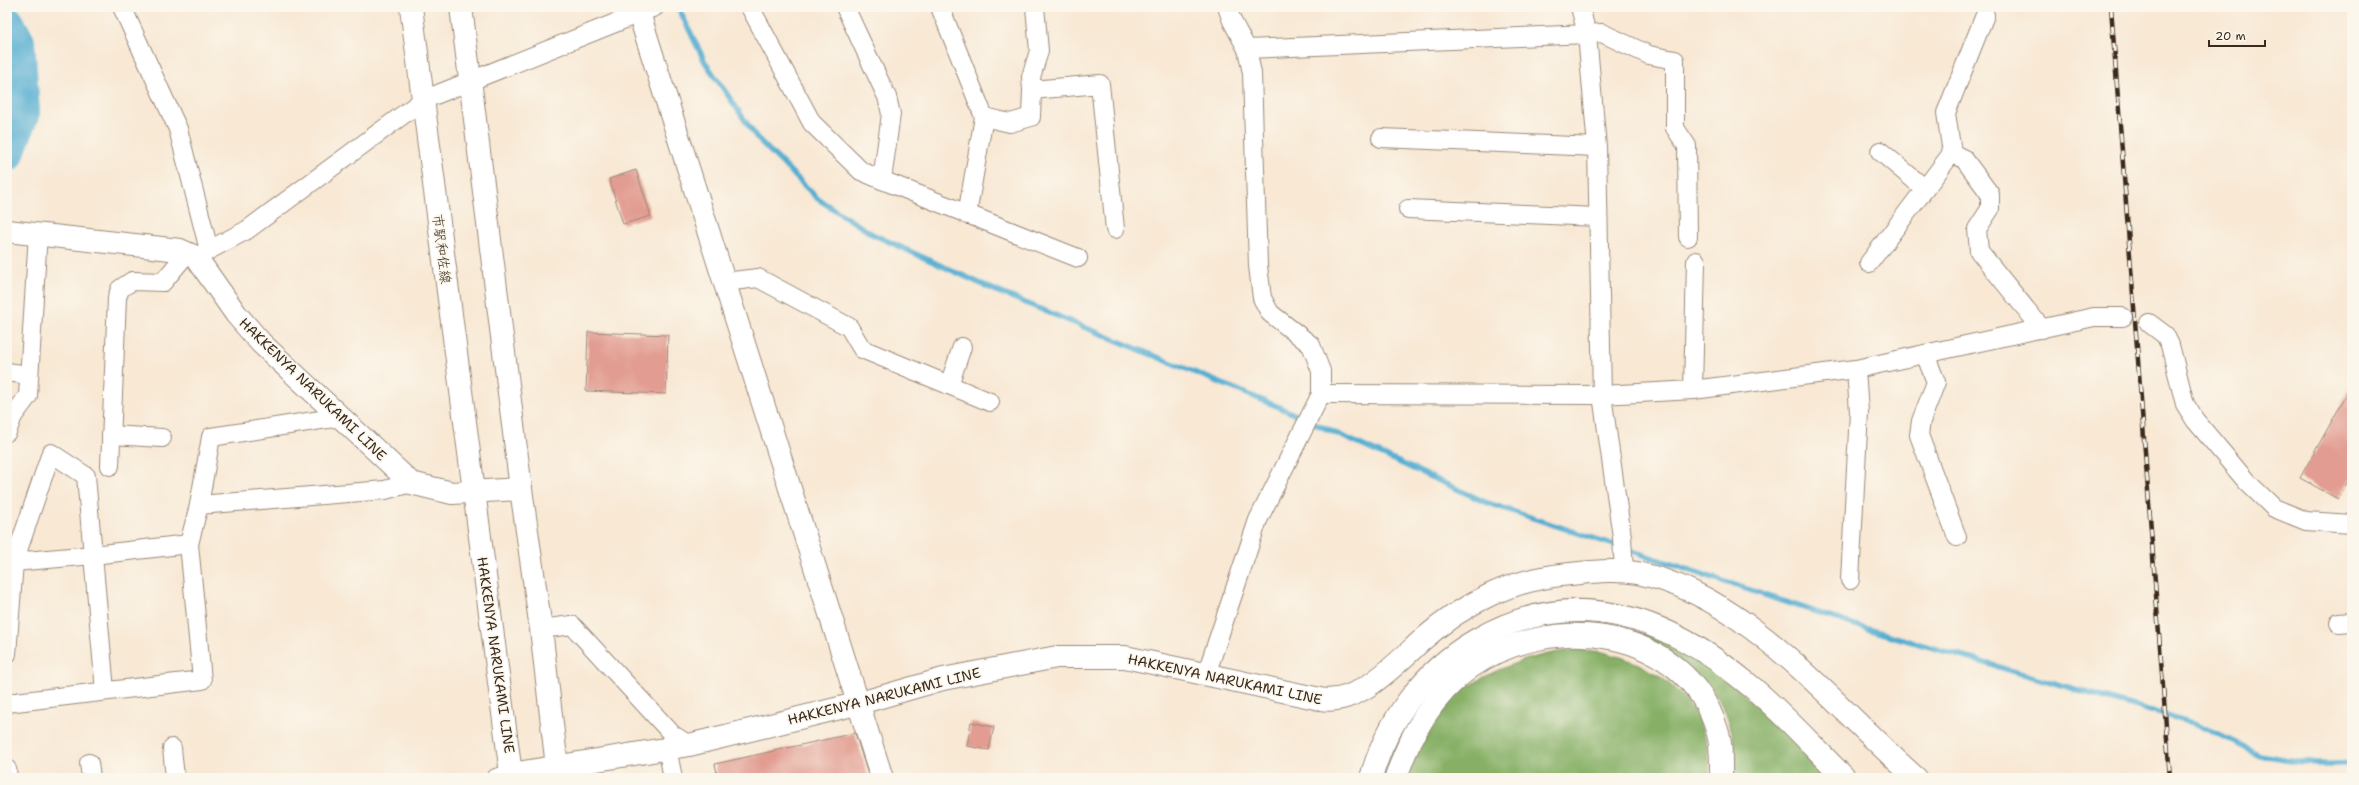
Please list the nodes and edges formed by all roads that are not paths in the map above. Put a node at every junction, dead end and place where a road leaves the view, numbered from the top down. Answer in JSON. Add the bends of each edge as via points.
{"nodes":[{"id":1,"x":122,"y":7,"type":"edge"},
{"id":2,"x":411,"y":7,"type":"edge"},
{"id":3,"x":461,"y":7,"type":"edge"},
{"id":4,"x":750,"y":7,"type":"edge"},
{"id":5,"x":845,"y":7,"type":"edge"},
{"id":6,"x":940,"y":7,"type":"edge"},
{"id":7,"x":1035,"y":7,"type":"edge"},
{"id":8,"x":1227,"y":7,"type":"edge"},
{"id":9,"x":1580,"y":7,"type":"edge"},
{"id":10,"x":644,"y":9,"type":"edge"},
{"id":11,"x":1985,"y":15,"type":"dead end"},
{"id":12,"x":1587,"y":34,"type":"junction"},
{"id":13,"x":1247,"y":49,"type":"junction"},
{"id":14,"x":471,"y":80,"type":"junction"},
{"id":15,"x":1032,"y":90,"type":"junction"},
{"id":16,"x":423,"y":100,"type":"junction"},
{"id":17,"x":984,"y":117,"type":"junction"},
{"id":18,"x":1381,"y":138,"type":"dead end"},
{"id":19,"x":1597,"y":147,"type":"junction"},
{"id":20,"x":1880,"y":151,"type":"dead end"},
{"id":21,"x":1952,"y":153,"type":"junction"},
{"id":22,"x":882,"y":180,"type":"junction"},
{"id":23,"x":1925,"y":189,"type":"junction"},
{"id":24,"x":1408,"y":209,"type":"dead end"},
{"id":25,"x":967,"y":215,"type":"junction"},
{"id":26,"x":1598,"y":217,"type":"junction"},
{"id":27,"x":1115,"y":229,"type":"dead end"},
{"id":28,"x":23,"y":232,"type":"edge"},
{"id":29,"x":1688,"y":237,"type":"dead end"},
{"id":30,"x":197,"y":253,"type":"junction"},
{"id":31,"x":1078,"y":258,"type":"dead end"},
{"id":32,"x":1696,"y":261,"type":"dead end"},
{"id":33,"x":1869,"y":263,"type":"dead end"},
{"id":34,"x":724,"y":282,"type":"junction"},
{"id":35,"x":2123,"y":317,"type":"dead end"},
{"id":36,"x":2149,"y":323,"type":"dead end"},
{"id":37,"x":2042,"y":329,"type":"junction"},
{"id":38,"x":962,"y":347,"type":"dead end"},
{"id":39,"x":1925,"y":354,"type":"junction"},
{"id":40,"x":1856,"y":369,"type":"junction"},
{"id":41,"x":7,"y":372,"type":"edge"},
{"id":42,"x":29,"y":375,"type":"junction"},
{"id":43,"x":949,"y":385,"type":"junction"},
{"id":44,"x":1693,"y":390,"type":"junction"},
{"id":45,"x":1321,"y":394,"type":"junction"},
{"id":46,"x":1602,"y":395,"type":"junction"},
{"id":47,"x":990,"y":402,"type":"dead end"},
{"id":48,"x":340,"y":417,"type":"junction"},
{"id":49,"x":7,"y":432,"type":"edge"},
{"id":50,"x":111,"y":434,"type":"junction"},
{"id":51,"x":162,"y":438,"type":"dead end"},
{"id":52,"x":110,"y":466,"type":"dead end"},
{"id":53,"x":411,"y":483,"type":"junction"},
{"id":54,"x":521,"y":489,"type":"junction"},
{"id":55,"x":474,"y":491,"type":"junction"},
{"id":56,"x":199,"y":505,"type":"junction"},
{"id":57,"x":2352,"y":524,"type":"edge"},
{"id":58,"x":1957,"y":538,"type":"dead end"},
{"id":59,"x":189,"y":544,"type":"junction"},
{"id":60,"x":93,"y":555,"type":"junction"},
{"id":61,"x":14,"y":562,"type":"junction"},
{"id":62,"x":1624,"y":564,"type":"junction"},
{"id":63,"x":1850,"y":580,"type":"dead end"},
{"id":64,"x":541,"y":629,"type":"junction"},
{"id":65,"x":7,"y":654,"type":"edge"},
{"id":66,"x":1206,"y":675,"type":"junction"},
{"id":67,"x":105,"y":691,"type":"junction"},
{"id":68,"x":7,"y":703,"type":"edge"},
{"id":69,"x":860,"y":703,"type":"junction"},
{"id":70,"x":690,"y":745,"type":"junction"},
{"id":71,"x":172,"y":748,"type":"dead end"},
{"id":72,"x":667,"y":748,"type":"junction"},
{"id":73,"x":8,"y":769,"type":"edge"},
{"id":74,"x":557,"y":772,"type":"edge"},
{"id":75,"x":507,"y":777,"type":"edge"},
{"id":76,"x":8,"y":778,"type":"edge"},
{"id":77,"x":175,"y":778,"type":"edge"},
{"id":78,"x":673,"y":778,"type":"edge"},
{"id":79,"x":882,"y":778,"type":"edge"},
{"id":80,"x":1371,"y":778,"type":"edge"},
{"id":81,"x":1396,"y":778,"type":"edge"},
{"id":82,"x":1721,"y":778,"type":"edge"},
{"id":83,"x":1845,"y":778,"type":"edge"},
{"id":84,"x":1916,"y":778,"type":"edge"}],
"edges":[{"from":1,"to":30,"type":"street","via":[[178,129]]},
{"from":2,"to":16,"type":"main road","name":"市駅和佐線"},
{"from":3,"to":14,"type":"main road"},
{"from":4,"to":22,"type":"street","via":[[812,122],[861,171]]},
{"from":5,"to":22,"type":"street","via":[[887,97],[892,114]]},
{"from":6,"to":17,"type":"street"},
{"from":7,"to":15,"type":"street","via":[[1039,51],[1031,78]]},
{"from":8,"to":13,"type":"street"},
{"from":9,"to":12,"type":"street"},
{"from":10,"to":14,"type":"street"},
{"from":10,"to":34,"type":"main road"},
{"from":11,"to":21,"type":"street","via":[[1946,113]]},
{"from":12,"to":13,"type":"street"},
{"from":12,"to":19,"type":"street"},
{"from":12,"to":29,"type":"street","via":[[1602,33],[1649,55],[1675,60],[1675,128],[1688,146]]},
{"from":13,"to":45,"type":"street","via":[[1252,73],[1258,266],[1262,298],[1270,314],[1311,345],[1321,371]]},
{"from":14,"to":16,"type":"street"},
{"from":14,"to":54,"type":"main road"},
{"from":15,"to":17,"type":"street","via":[[1031,117],[1010,123]]},
{"from":15,"to":27,"type":"street","via":[[1100,84]]},
{"from":16,"to":30,"type":"street","via":[[247,230]]},
{"from":16,"to":55,"type":"main road","name":"市駅和佐線"},
{"from":17,"to":25,"type":"street"},
{"from":18,"to":19,"type":"street"},
{"from":19,"to":26,"type":"street"},
{"from":20,"to":23,"type":"street"},
{"from":21,"to":23,"type":"street"},
{"from":21,"to":37,"type":"street","via":[[1964,159],[1990,194],[1990,209],[1977,229],[1980,251]]},
{"from":22,"to":25,"type":"street"},
{"from":23,"to":33,"type":"street"},
{"from":24,"to":26,"type":"street"},
{"from":25,"to":31,"type":"street"},
{"from":26,"to":46,"type":"street"},
{"from":28,"to":30,"type":"main road"},
{"from":28,"to":42,"type":"street"},
{"from":30,"to":48,"type":"main road","name":"HAKKENYA NARUKAMI LINE","via":[[236,314],[261,343]]},
{"from":30,"to":50,"type":"street","via":[[162,282],[132,281],[120,289],[117,298]]},
{"from":32,"to":44,"type":"street"},
{"from":34,"to":43,"type":"street","via":[[758,278],[849,327],[862,349]]},
{"from":34,"to":69,"type":"main road","via":[[789,491]]},
{"from":35,"to":37,"type":"street","via":[[2094,317]]},
{"from":36,"to":57,"type":"street","via":[[2165,335],[2170,345],[2185,404],[2195,420],[2247,482],[2274,508],[2306,521]]},
{"from":37,"to":39,"type":"street"},
{"from":38,"to":43,"type":"street"},
{"from":39,"to":40,"type":"street"},
{"from":39,"to":58,"type":"street","via":[[1936,382],[1921,421],[1919,435]]},
{"from":40,"to":44,"type":"street"},
{"from":40,"to":63,"type":"street","via":[[1858,412]]},
{"from":41,"to":42,"type":"street"},
{"from":42,"to":49,"type":"street","via":[[28,396],[13,416]]},
{"from":43,"to":47,"type":"street"},
{"from":44,"to":46,"type":"street"},
{"from":45,"to":46,"type":"street"},
{"from":45,"to":66,"type":"street","via":[[1258,520]]},
{"from":46,"to":62,"type":"street"},
{"from":48,"to":53,"type":"main road","name":"HAKKENYA NARUKAMI LINE"},
{"from":48,"to":56,"type":"street","via":[[211,437]]},
{"from":50,"to":51,"type":"street"},
{"from":50,"to":52,"type":"street"},
{"from":53,"to":55,"type":"main road","name":"HAKKENYA NARUKAMI LINE","via":[[452,493]]},
{"from":53,"to":56,"type":"street","via":[[385,490]]},
{"from":54,"to":55,"type":"main road","name":"HAKKENYA NARUKAMI LINE"},
{"from":54,"to":64,"type":"main road"},
{"from":55,"to":75,"type":"main road","name":"HAKKENYA NARUKAMI LINE"},
{"from":56,"to":59,"type":"street"},
{"from":59,"to":60,"type":"street"},
{"from":59,"to":67,"type":"street","via":[[202,680]]},
{"from":60,"to":61,"type":"street"},
{"from":60,"to":61,"type":"street","via":[[86,476],[51,453]]},
{"from":60,"to":67,"type":"street"},
{"from":61,"to":65,"type":"street"},
{"from":62,"to":66,"type":"main road","name":"HAKKENYA NARUKAMI LINE","via":[[1602,571],[1548,576],[1490,593],[1456,612],[1388,671],[1343,698],[1328,700]]},
{"from":62,"to":84,"type":"main road","name":"HAKKENYA NARUKAMI LINE","via":[[1714,602],[1746,624],[1777,649]]},
{"from":64,"to":70,"type":"street","via":[[572,625],[673,735]]},
{"from":64,"to":74,"type":"main road"},
{"from":66,"to":69,"type":"main road","name":"HAKKENYA NARUKAMI LINE","via":[[1125,657],[1057,657],[943,679]]},
{"from":67,"to":68,"type":"street"},
{"from":69,"to":70,"type":"main road","name":"HAKKENYA NARUKAMI LINE"},
{"from":69,"to":79,"type":"main road"},
{"from":70,"to":72,"type":"main road","name":"HAKKENYA NARUKAMI LINE"},
{"from":71,"to":77,"type":"street"},
{"from":72,"to":74,"type":"main road","name":"HAKKENYA NARUKAMI LINE"},
{"from":72,"to":78,"type":"street"},
{"from":73,"to":76,"type":"street"},
{"from":74,"to":75,"type":"main road","name":"HAKKENYA NARUKAMI LINE"},
{"from":80,"to":83,"type":"main road","via":[[1382,746],[1402,710],[1416,690],[1446,659],[1510,622],[1533,615],[1580,612],[1629,617],[1666,630],[1713,657],[1762,696]]},
{"from":81,"to":82,"type":"main road","via":[[1420,724],[1446,690],[1471,667],[1519,643],[1558,635],[1597,635],[1631,643],[1664,659],[1697,690],[1718,731]]}]}
